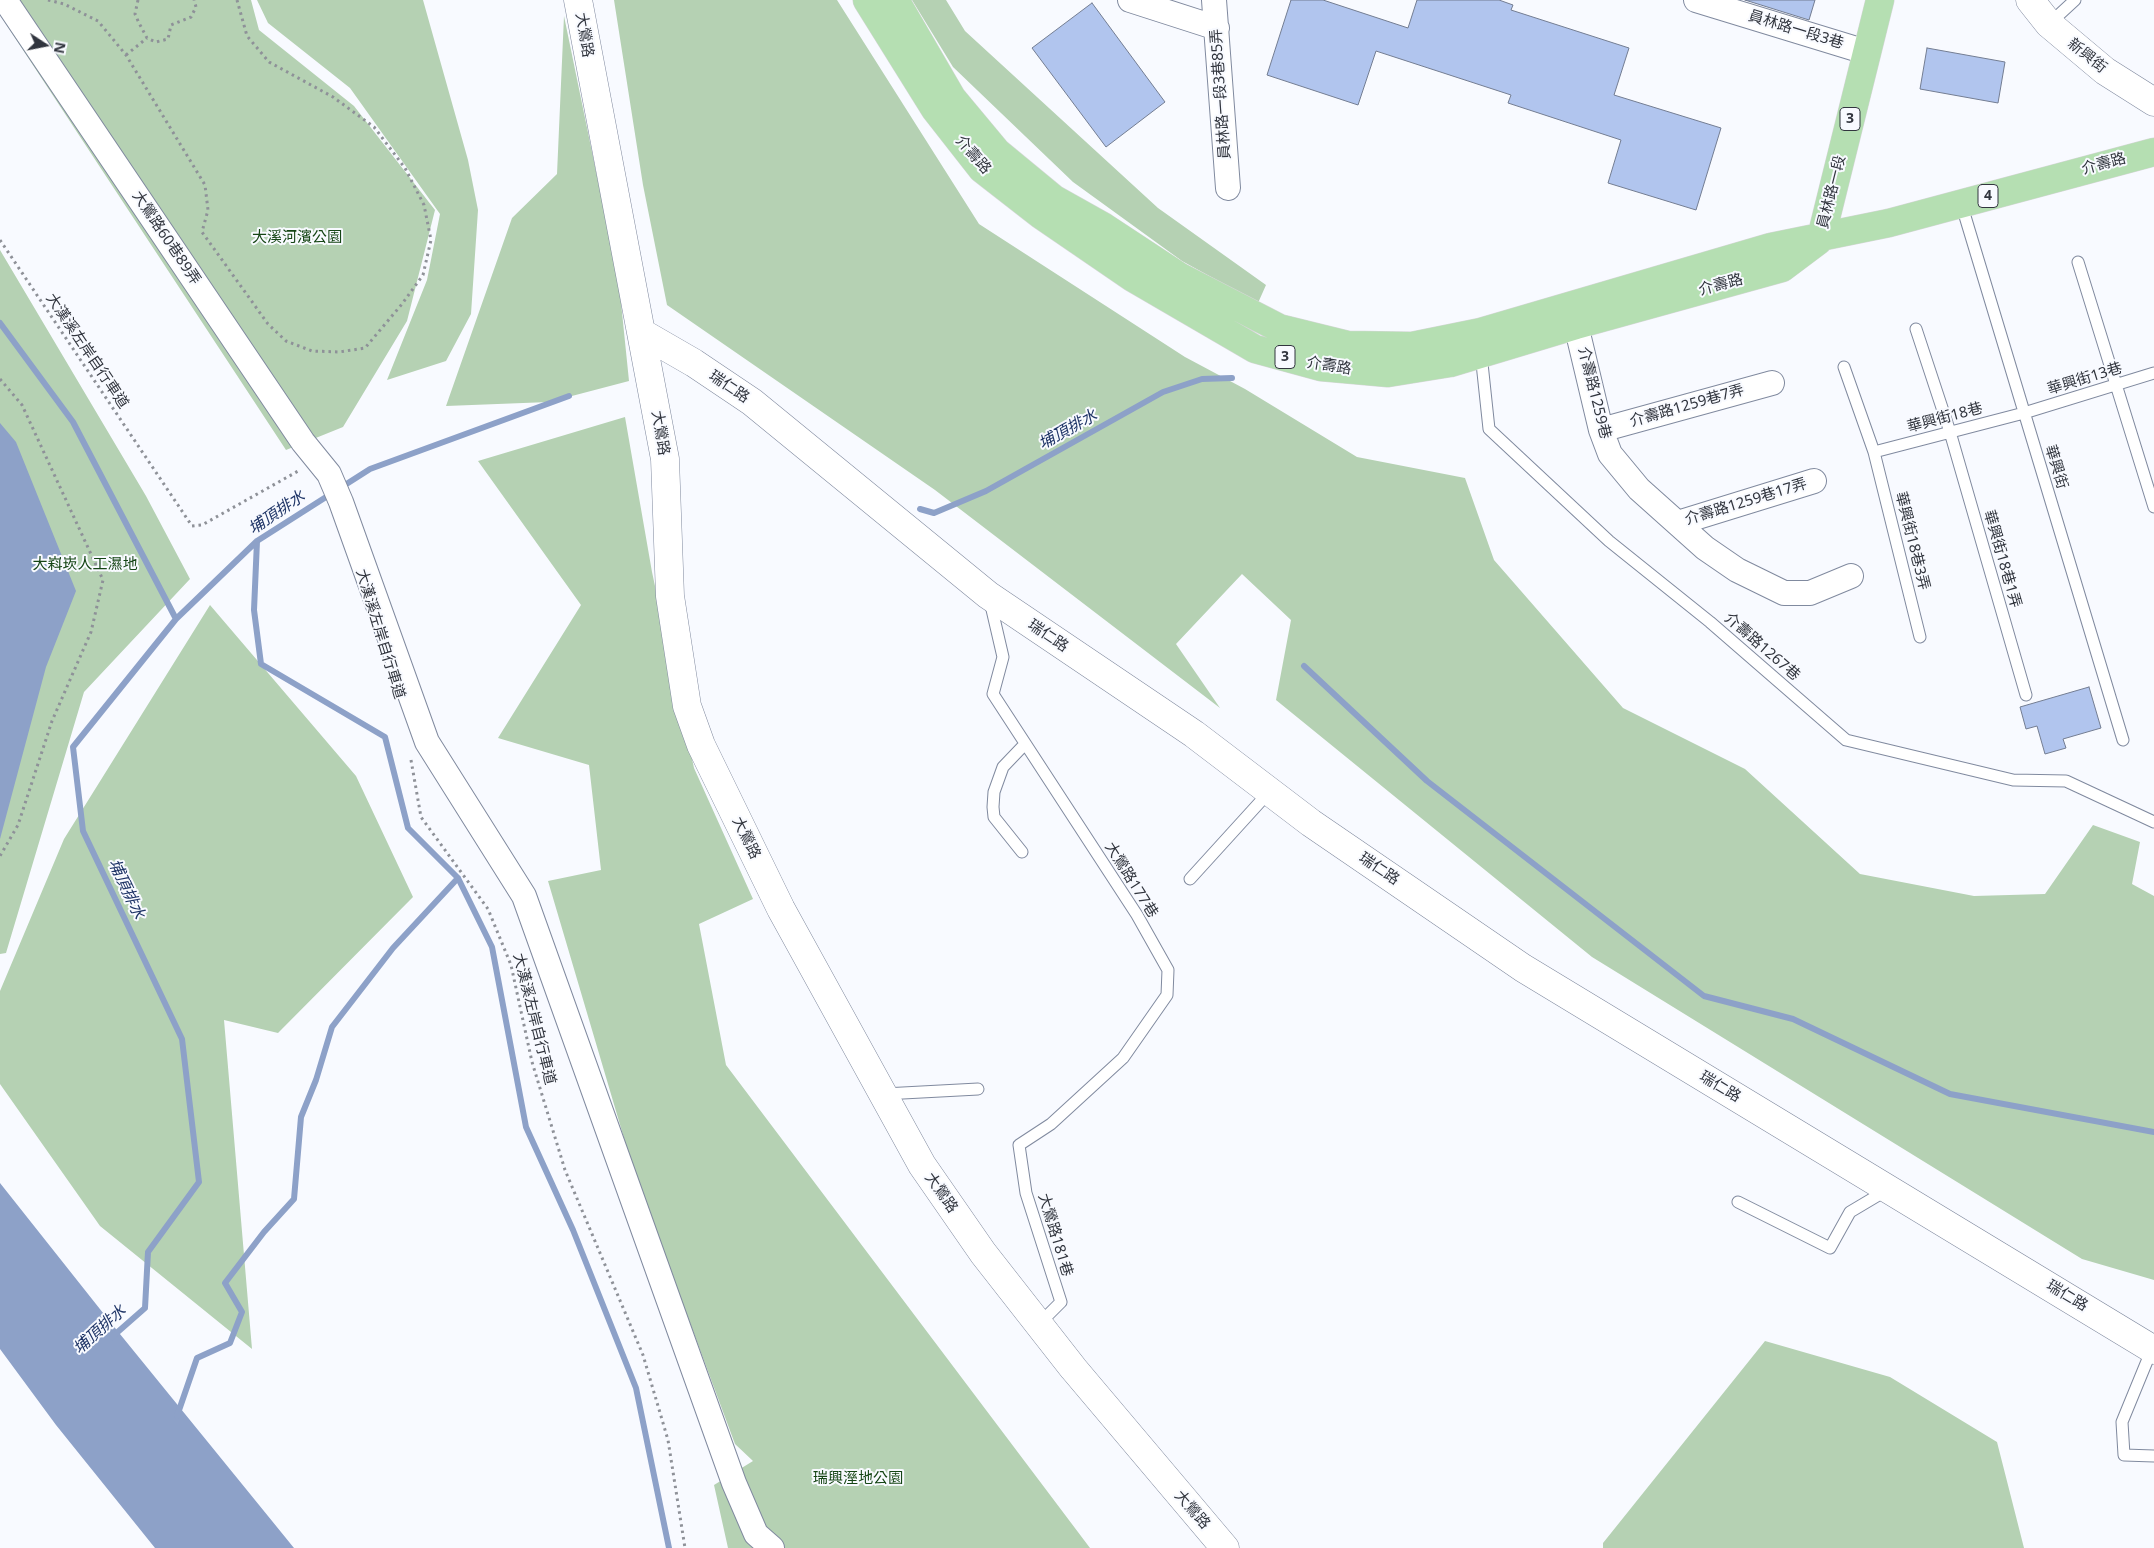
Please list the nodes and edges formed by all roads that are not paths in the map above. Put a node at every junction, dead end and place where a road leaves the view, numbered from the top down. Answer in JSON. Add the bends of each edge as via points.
{"nodes":[{"id":1,"x":5,"y":0,"type":"edge"},
{"id":2,"x":578,"y":0,"type":"edge"},
{"id":3,"x":867,"y":0,"type":"edge"},
{"id":4,"x":895,"y":0,"type":"edge"},
{"id":5,"x":1130,"y":0,"type":"edge"},
{"id":6,"x":1214,"y":0,"type":"edge"},
{"id":7,"x":1696,"y":0,"type":"edge"},
{"id":8,"x":1880,"y":0,"type":"edge"},
{"id":9,"x":2030,"y":0,"type":"edge"},
{"id":10,"x":2075,"y":0,"type":"edge"},
{"id":11,"x":2049,"y":24,"type":"junction"},
{"id":12,"x":1217,"y":28,"type":"junction"},
{"id":13,"x":1866,"y":52,"type":"junction"},
{"id":14,"x":2154,"y":102,"type":"edge"},
{"id":15,"x":2154,"y":152,"type":"edge"},
{"id":16,"x":1228,"y":188,"type":"dead end"},
{"id":17,"x":1961,"y":203,"type":"junction"},
{"id":18,"x":1821,"y":238,"type":"junction"},
{"id":19,"x":2078,"y":262,"type":"dead end"},
{"id":20,"x":1576,"y":325,"type":"junction"},
{"id":21,"x":1916,"y":329,"type":"dead end"},
{"id":22,"x":642,"y":333,"type":"junction"},
{"id":23,"x":1481,"y":344,"type":"junction"},
{"id":24,"x":1844,"y":367,"type":"dead end"},
{"id":25,"x":2154,"y":374,"type":"edge"},
{"id":26,"x":1772,"y":383,"type":"dead end"},
{"id":27,"x":2115,"y":385,"type":"junction"},
{"id":28,"x":2024,"y":413,"type":"junction"},
{"id":29,"x":1601,"y":430,"type":"junction"},
{"id":30,"x":1950,"y":432,"type":"junction"},
{"id":31,"x":1874,"y":452,"type":"junction"},
{"id":32,"x":1814,"y":481,"type":"dead end"},
{"id":33,"x":2150,"y":484,"type":"edge"},
{"id":34,"x":2154,"y":508,"type":"edge"},
{"id":35,"x":1678,"y":523,"type":"junction"},
{"id":36,"x":1851,"y":576,"type":"dead end"},
{"id":37,"x":988,"y":595,"type":"junction"},
{"id":38,"x":1920,"y":637,"type":"dead end"},
{"id":39,"x":2026,"y":694,"type":"dead end"},
{"id":40,"x":2123,"y":740,"type":"dead end"},
{"id":41,"x":1025,"y":744,"type":"junction"},
{"id":42,"x":1270,"y":792,"type":"junction"},
{"id":43,"x":2154,"y":822,"type":"edge"},
{"id":44,"x":1022,"y":852,"type":"dead end"},
{"id":45,"x":1190,"y":879,"type":"dead end"},
{"id":46,"x":978,"y":1089,"type":"dead end"},
{"id":47,"x":882,"y":1094,"type":"junction"},
{"id":48,"x":1019,"y":1145,"type":"joint"},
{"id":49,"x":1889,"y":1189,"type":"junction"},
{"id":50,"x":1738,"y":1202,"type":"dead end"},
{"id":51,"x":1039,"y":1324,"type":"junction"},
{"id":52,"x":2153,"y":1349,"type":"edge"},
{"id":53,"x":2154,"y":1456,"type":"edge"},
{"id":54,"x":772,"y":1548,"type":"edge"},
{"id":55,"x":1225,"y":1548,"type":"edge"}],
"edges":[{"from":1,"to":54,"type":"street","name":"大鶯路60巷89弄","via":[[303,442],[329,474],[427,742],[524,896],[734,1483],[756,1534]]},
{"from":2,"to":22,"type":"street","name":"大鶯路"},
{"from":3,"to":23,"type":"main road","name":"介壽路","number":"3","via":[[935,110],[982,169],[1041,215],[1133,278],[1255,349],[1321,367],[1388,373],[1450,363]]},
{"from":4,"to":23,"type":"main road","name":"介壽路","number":"3","via":[[952,98],[997,152],[1054,199],[1104,227],[1180,277],[1280,328],[1348,345]]},
{"from":5,"to":12,"type":"street"},
{"from":6,"to":12,"type":"street","name":"員林路一段3巷85弄"},
{"from":7,"to":13,"type":"street","name":"員林路一段3巷"},
{"from":8,"to":13,"type":"main road","name":"員林路一段","number":"3"},
{"from":9,"to":11,"type":"street","name":"新興街"},
{"from":10,"to":11,"type":"lane"},
{"from":11,"to":14,"type":"street","name":"新興街","via":[[2105,71]]},
{"from":12,"to":16,"type":"street","name":"員林路一段3巷85弄"},
{"from":13,"to":18,"type":"main road","name":"員林路一段","number":"3"},
{"from":15,"to":17,"type":"main road","name":"介壽路","number":"4"},
{"from":17,"to":18,"type":"main road","name":"介壽路","number":"4"},
{"from":17,"to":28,"type":"lane","name":"華興街"},
{"from":18,"to":20,"type":"main road","name":"介壽路","number":"3","via":[[1782,268]]},
{"from":18,"to":23,"type":"main road","name":"介壽路","number":"3","via":[[1771,247]]},
{"from":19,"to":27,"type":"lane"},
{"from":20,"to":23,"type":"main road","name":"介壽路","number":"3"},
{"from":20,"to":29,"type":"street","name":"介壽路1259巷"},
{"from":21,"to":30,"type":"lane","name":"華興街18巷1弄"},
{"from":22,"to":37,"type":"street","name":"瑞仁路","via":[[752,402]]},
{"from":22,"to":47,"type":"street","name":"大鶯路","via":[[665,459],[670,596],[687,706],[701,745],[781,909]]},
{"from":23,"to":43,"type":"lane","name":"介壽路1267巷","via":[[1490,429],[1609,541],[1710,622],[1846,740],[2013,780],[2066,781]]},
{"from":24,"to":31,"type":"lane","name":"華興街18巷3弄"},
{"from":25,"to":27,"type":"lane","name":"華興街13巷"},
{"from":26,"to":29,"type":"street","name":"介壽路1259巷7弄"},
{"from":27,"to":28,"type":"lane","name":"華興街13巷"},
{"from":27,"to":33,"type":"lane"},
{"from":28,"to":30,"type":"lane","name":"華興街18巷"},
{"from":28,"to":40,"type":"lane","name":"華興街"},
{"from":29,"to":35,"type":"street","name":"介壽路1259巷","via":[[1610,454],[1639,488]]},
{"from":30,"to":31,"type":"lane","name":"華興街18巷"},
{"from":30,"to":39,"type":"lane","name":"華興街18巷1弄"},
{"from":31,"to":38,"type":"lane","name":"華興街18巷3弄"},
{"from":32,"to":35,"type":"street","name":"介壽路1259巷17弄"},
{"from":33,"to":34,"type":"lane"},
{"from":35,"to":36,"type":"street","name":"介壽路1259巷","via":[[1705,548],[1737,570],[1784,593],[1810,593]]},
{"from":37,"to":41,"type":"lane","name":"大鶯路177巷","via":[[1003,657],[993,694]]},
{"from":37,"to":42,"type":"street","name":"瑞仁路","via":[[1194,734]]},
{"from":41,"to":44,"type":"lane","via":[[1003,767],[994,792],[993,807],[994,818]]},
{"from":41,"to":48,"type":"lane","name":"大鶯路177巷","via":[[1137,916],[1168,970],[1167,995],[1123,1058],[1051,1124]]},
{"from":42,"to":45,"type":"lane"},
{"from":42,"to":49,"type":"street","name":"瑞仁路","via":[[1523,968]]},
{"from":46,"to":47,"type":"lane"},
{"from":47,"to":51,"type":"street","name":"大鶯路","via":[[922,1165],[983,1253]]},
{"from":48,"to":51,"type":"lane","name":"大鶯路181巷","via":[[1026,1193],[1061,1302]]},
{"from":49,"to":50,"type":"lane","via":[[1850,1212],[1830,1248]]},
{"from":49,"to":52,"type":"street","name":"瑞仁路"},
{"from":51,"to":55,"type":"street","name":"大鶯路"},
{"from":52,"to":53,"type":"lane","via":[[2122,1422],[2124,1455]]}]}
